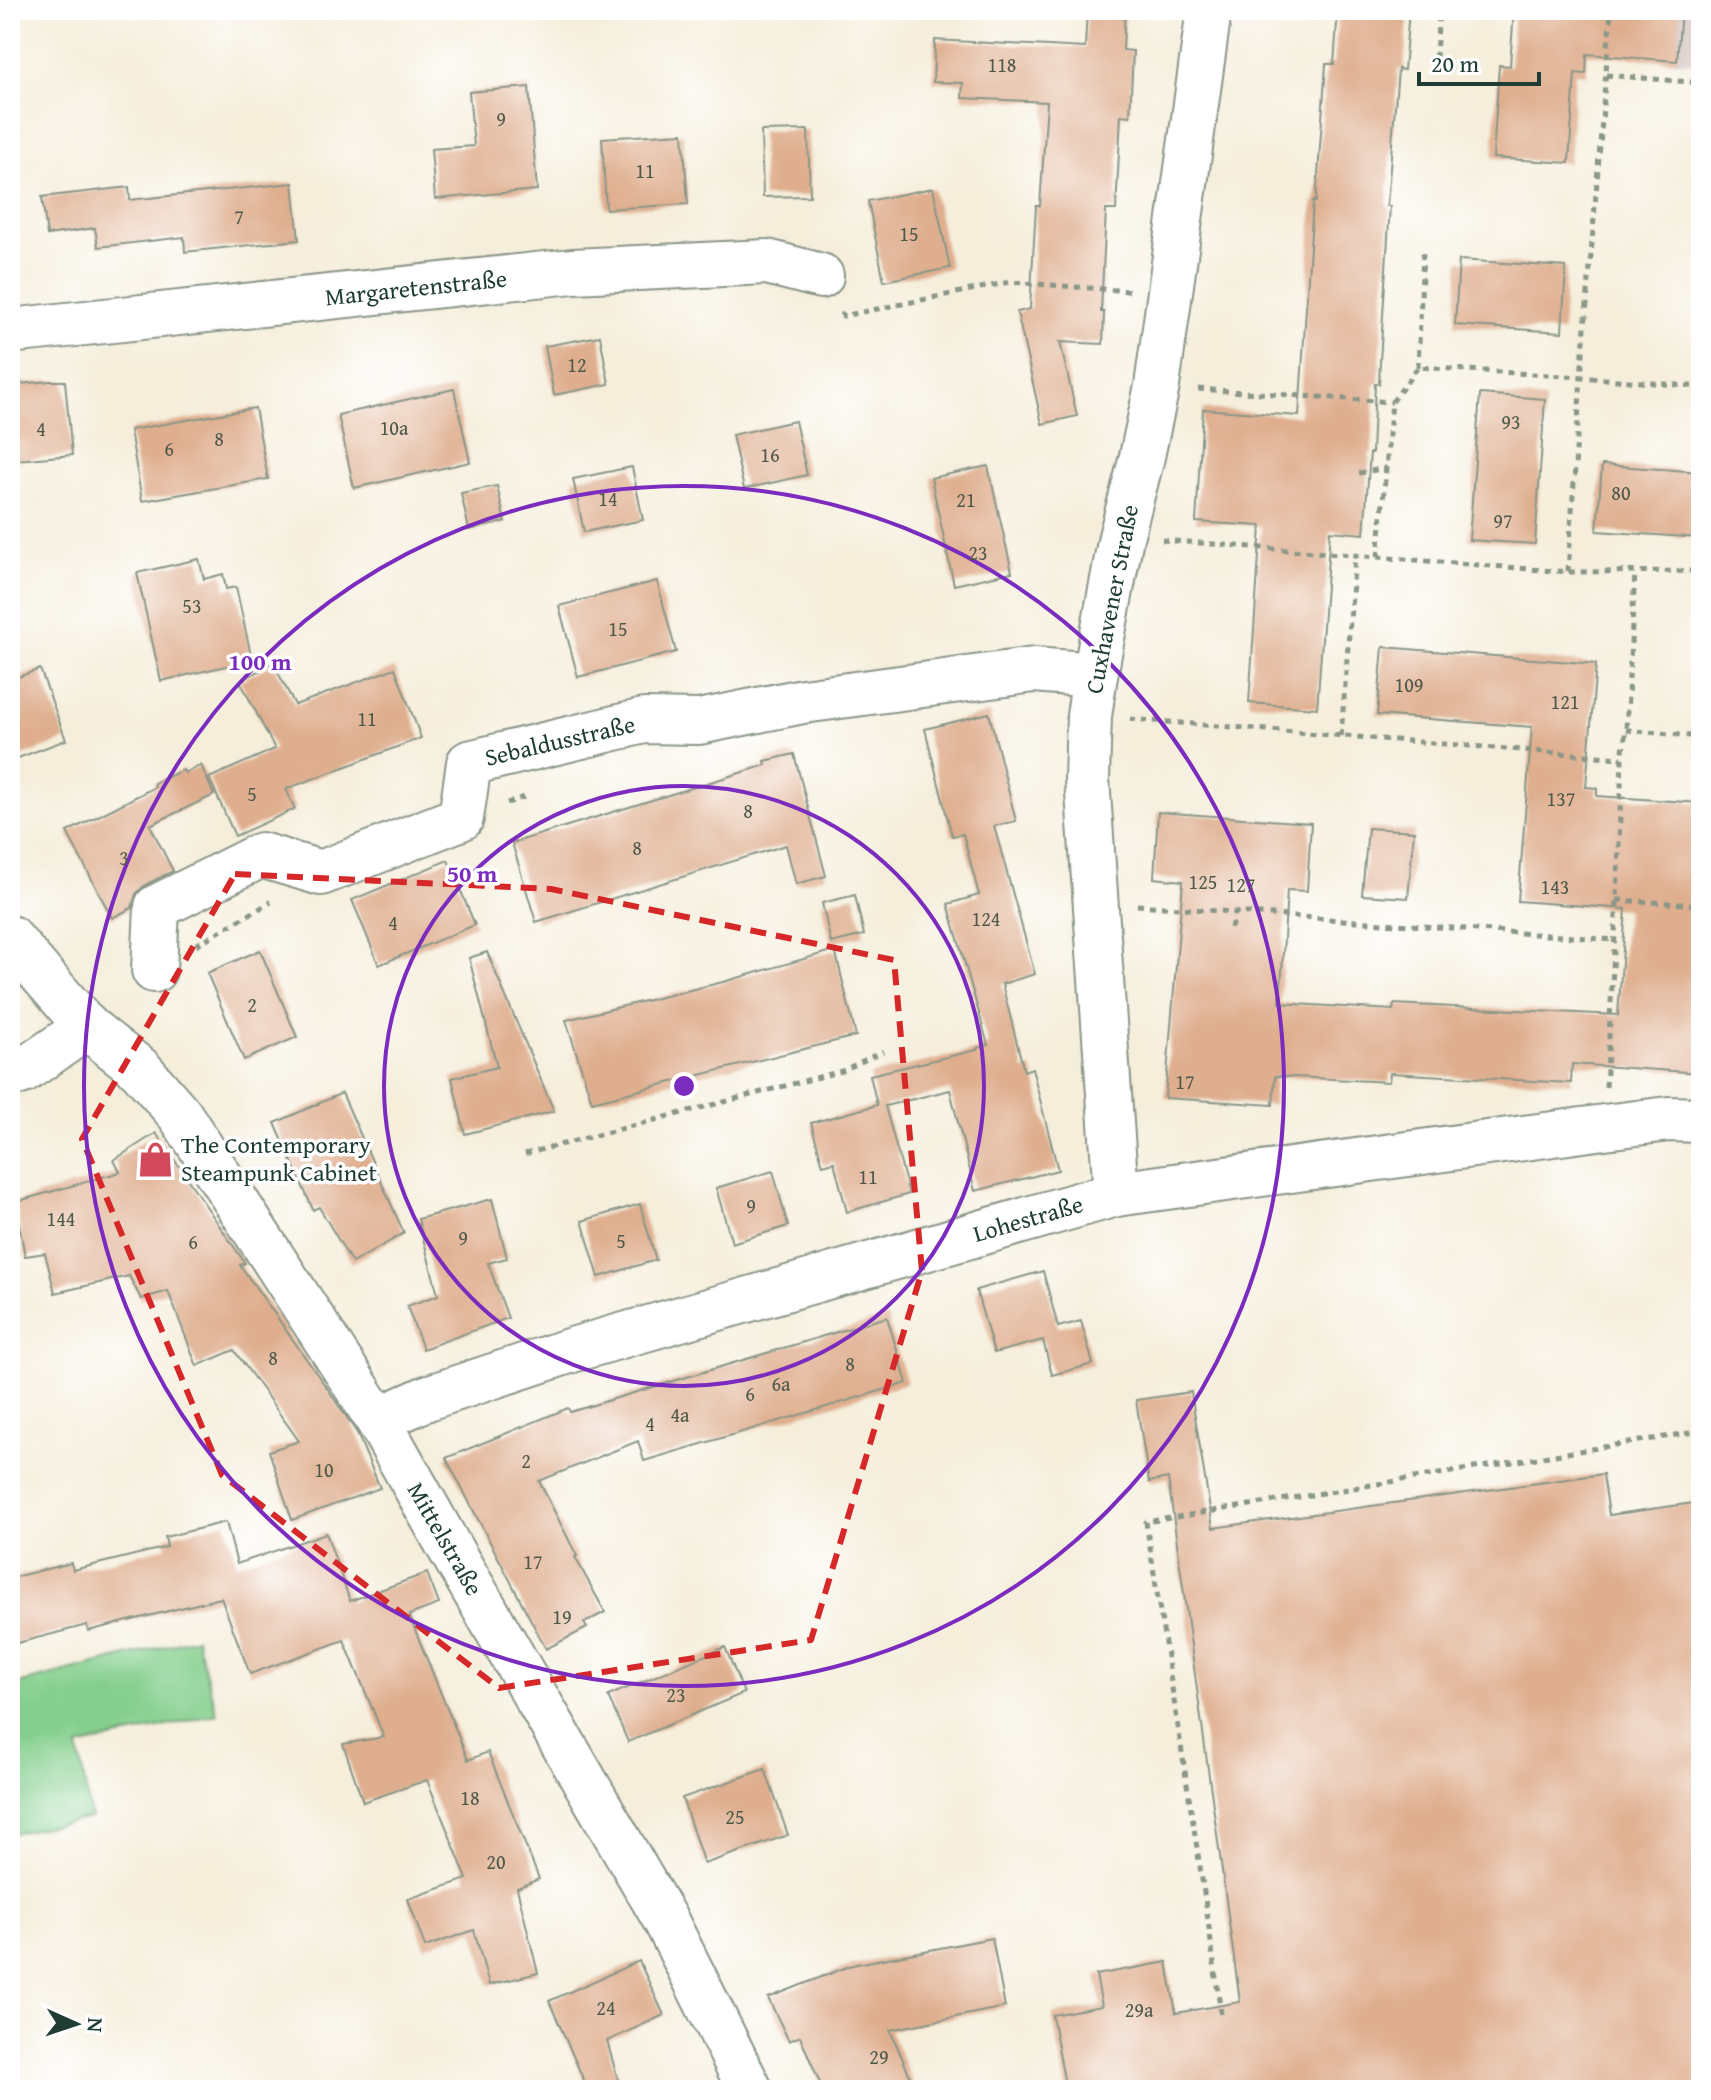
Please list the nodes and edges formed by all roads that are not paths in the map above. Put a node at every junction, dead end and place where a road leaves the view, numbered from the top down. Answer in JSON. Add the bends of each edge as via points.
{"nodes":[{"id":1,"x":1209,"y":10,"type":"edge"},
{"id":2,"x":821,"y":276,"type":"road end"},
{"id":3,"x":10,"y":331,"type":"edge"},
{"id":4,"x":1092,"y":696,"type":"junction"},
{"id":5,"x":10,"y":938,"type":"edge"},
{"id":6,"x":154,"y":970,"type":"road end"},
{"id":7,"x":87,"y":1027,"type":"junction"},
{"id":8,"x":10,"y":1075,"type":"edge"},
{"id":9,"x":1701,"y":1120,"type":"edge"},
{"id":10,"x":1116,"y":1194,"type":"junction"},
{"id":11,"x":378,"y":1420,"type":"junction"},
{"id":12,"x":750,"y":2090,"type":"edge"}],
"edges":[{"from":1,"to":4,"type":"street","name":"Cuxhavener Straße","via":[[1157,386],[1121,537]]},
{"from":2,"to":3,"type":"street","name":"Margaretenstraße","via":[[767,262],[573,271]]},
{"from":4,"to":6,"type":"street","name":"Sebaldusstraße","via":[[1034,670],[803,701],[699,722],[644,721],[469,763],[461,818],[321,873],[261,855],[157,907]]},
{"from":4,"to":10,"type":"street","name":"Cuxhavener Straße","via":[[1087,779]]},
{"from":5,"to":7,"type":"street","name":"Mittelstraße"},
{"from":7,"to":8,"type":"street"},
{"from":7,"to":11,"type":"street","name":"Mittelstraße","via":[[140,1069],[180,1115]]},
{"from":9,"to":10,"type":"street","name":"Lohestraße","via":[[1604,1127]]},
{"from":10,"to":11,"type":"street","name":"Lohestraße","via":[[572,1350],[427,1398]]},
{"from":11,"to":12,"type":"street","name":"Mittelstraße","via":[[667,1923]]}]}
